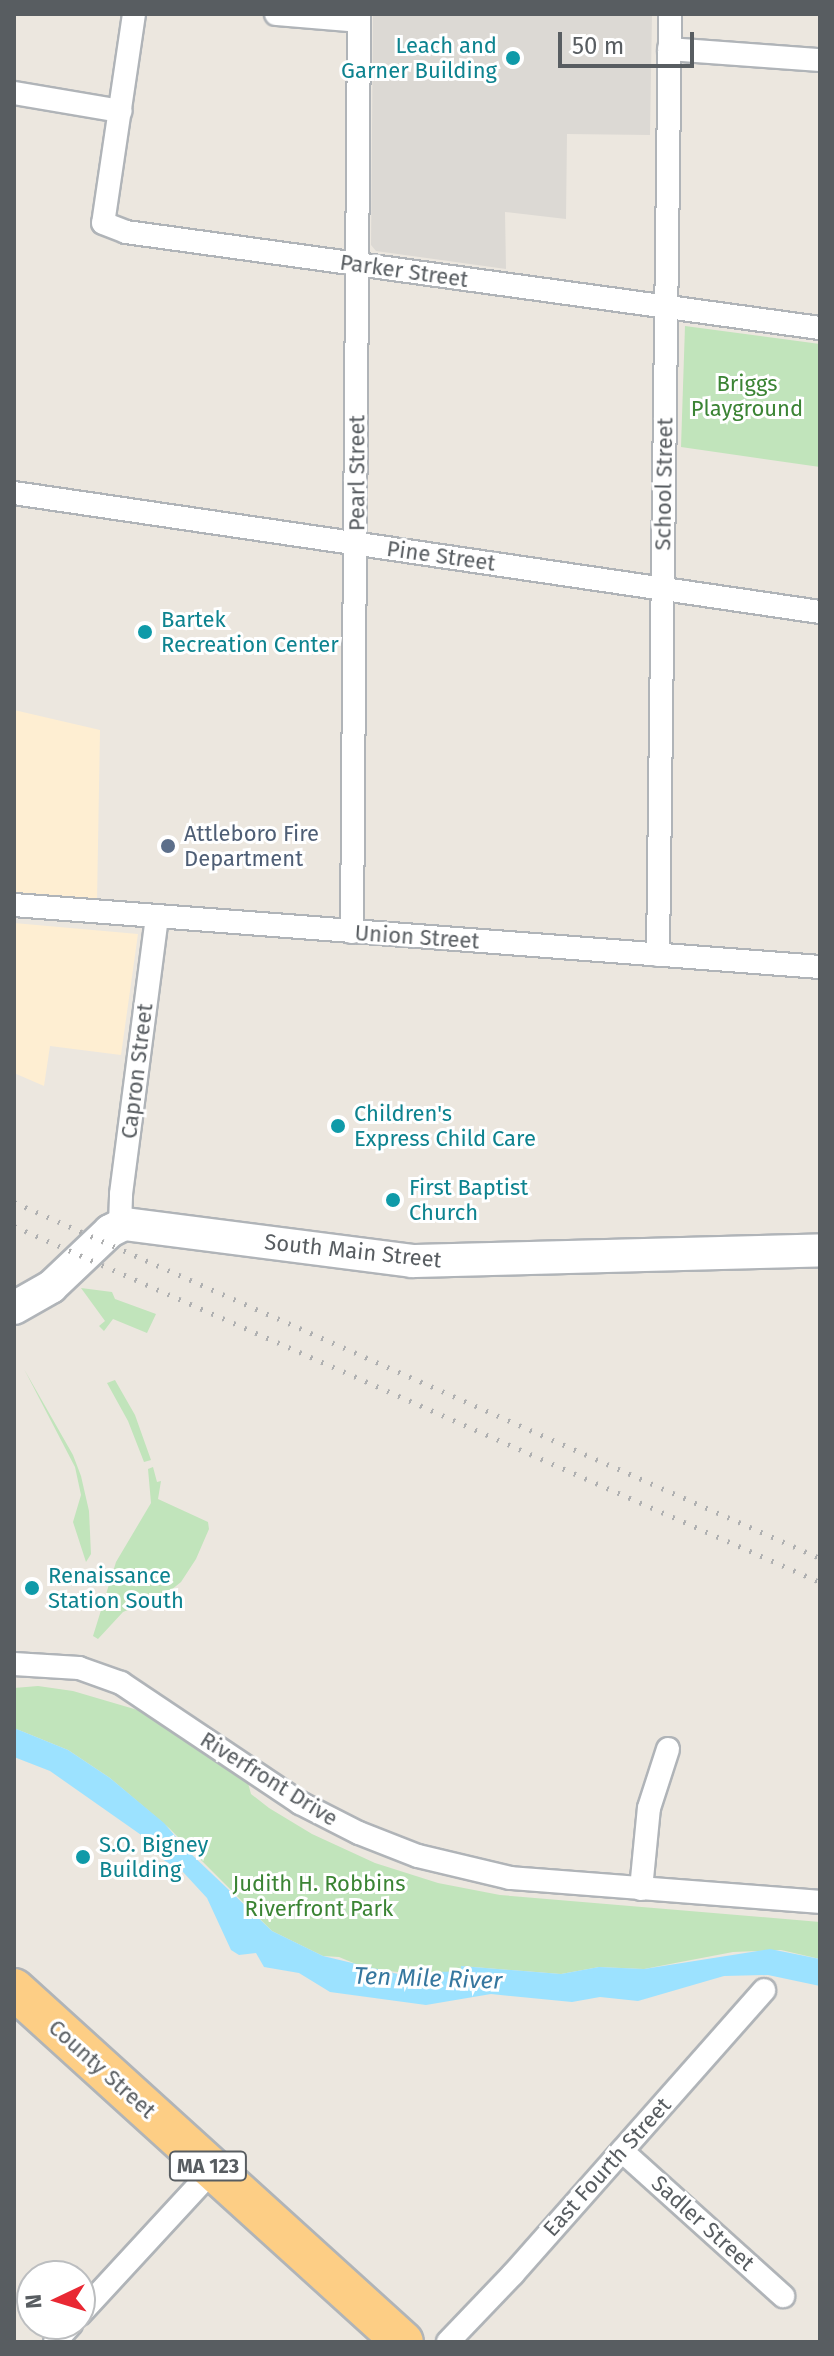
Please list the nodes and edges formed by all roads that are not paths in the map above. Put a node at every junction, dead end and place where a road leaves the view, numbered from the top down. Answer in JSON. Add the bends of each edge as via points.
{"nodes":[{"id":1,"x":134,"y":14,"type":"edge"},
{"id":2,"x":276,"y":14,"type":"edge"},
{"id":3,"x":670,"y":14,"type":"edge"},
{"id":4,"x":359,"y":17,"type":"edge"},
{"id":5,"x":669,"y":49,"type":"junction"},
{"id":6,"x":820,"y":60,"type":"edge"},
{"id":7,"x":14,"y":93,"type":"edge"},
{"id":8,"x":120,"y":111,"type":"junction"},
{"id":9,"x":358,"y":264,"type":"junction"},
{"id":10,"x":666,"y":307,"type":"junction"},
{"id":11,"x":820,"y":328,"type":"edge"},
{"id":12,"x":14,"y":493,"type":"edge"},
{"id":13,"x":356,"y":544,"type":"junction"},
{"id":14,"x":662,"y":589,"type":"junction"},
{"id":15,"x":820,"y":612,"type":"edge"},
{"id":16,"x":14,"y":905,"type":"edge"},
{"id":17,"x":157,"y":918,"type":"junction"},
{"id":18,"x":352,"y":932,"type":"junction"},
{"id":19,"x":658,"y":955,"type":"junction"},
{"id":20,"x":820,"y":967,"type":"edge"},
{"id":21,"x":120,"y":1225,"type":"junction"},
{"id":22,"x":820,"y":1250,"type":"edge"},
{"id":23,"x":14,"y":1308,"type":"edge"},
{"id":24,"x":14,"y":1664,"type":"edge"},
{"id":25,"x":668,"y":1749,"type":"dead end"},
{"id":26,"x":641,"y":1889,"type":"junction"},
{"id":27,"x":820,"y":1902,"type":"edge"},
{"id":28,"x":764,"y":1990,"type":"dead end"},
{"id":29,"x":16,"y":1994,"type":"edge"},
{"id":30,"x":622,"y":2151,"type":"junction"},
{"id":31,"x":213,"y":2170,"type":"junction"},
{"id":32,"x":783,"y":2296,"type":"dead end"},
{"id":33,"x":96,"y":2297,"type":"edge"},
{"id":34,"x":403,"y":2342,"type":"edge"},
{"id":35,"x":448,"y":2342,"type":"edge"}],
"edges":[{"from":1,"to":8,"type":"street"},
{"from":2,"to":4,"type":"street"},
{"from":3,"to":5,"type":"street","name":"School Street"},
{"from":4,"to":9,"type":"street","name":"Pearl Street"},
{"from":5,"to":6,"type":"street"},
{"from":5,"to":10,"type":"street","name":"School Street"},
{"from":7,"to":8,"type":"street"},
{"from":8,"to":9,"type":"street","name":"Parker Street","via":[[103,223],[126,232]]},
{"from":9,"to":10,"type":"street","name":"Parker Street"},
{"from":9,"to":13,"type":"street","name":"Pearl Street"},
{"from":10,"to":11,"type":"street","name":"Parker Street"},
{"from":10,"to":14,"type":"street","name":"School Street"},
{"from":12,"to":13,"type":"street","name":"Pine Street"},
{"from":13,"to":14,"type":"street","name":"Pine Street"},
{"from":13,"to":18,"type":"street","name":"Pearl Street"},
{"from":14,"to":15,"type":"street","name":"Pine Street"},
{"from":14,"to":19,"type":"street","name":"School Street"},
{"from":16,"to":17,"type":"street","name":"Union Street"},
{"from":17,"to":18,"type":"street","name":"Union Street"},
{"from":17,"to":21,"type":"street","name":"Capron Street"},
{"from":18,"to":19,"type":"street","name":"Union Street"},
{"from":19,"to":20,"type":"street","name":"Union Street"},
{"from":21,"to":22,"type":"main road","name":"South Main Street","via":[[412,1261]]},
{"from":21,"to":23,"type":"main road","via":[[57,1283]]},
{"from":24,"to":26,"type":"street","name":"Riverfront Drive","via":[[79,1668],[121,1683],[310,1809],[407,1853],[510,1878]]},
{"from":25,"to":26,"type":"street","via":[[649,1808]]},
{"from":26,"to":27,"type":"street","name":"Riverfront Drive"},
{"from":28,"to":30,"type":"street","name":"East Fourth Street"},
{"from":29,"to":31,"type":"highway","name":"County Street","number":"MA 123"},
{"from":30,"to":32,"type":"street","name":"Sadler Street"},
{"from":30,"to":35,"type":"street","name":"East Fourth Street"},
{"from":31,"to":33,"type":"street"},
{"from":31,"to":34,"type":"highway","name":"County Street","number":"MA 123"}]}
